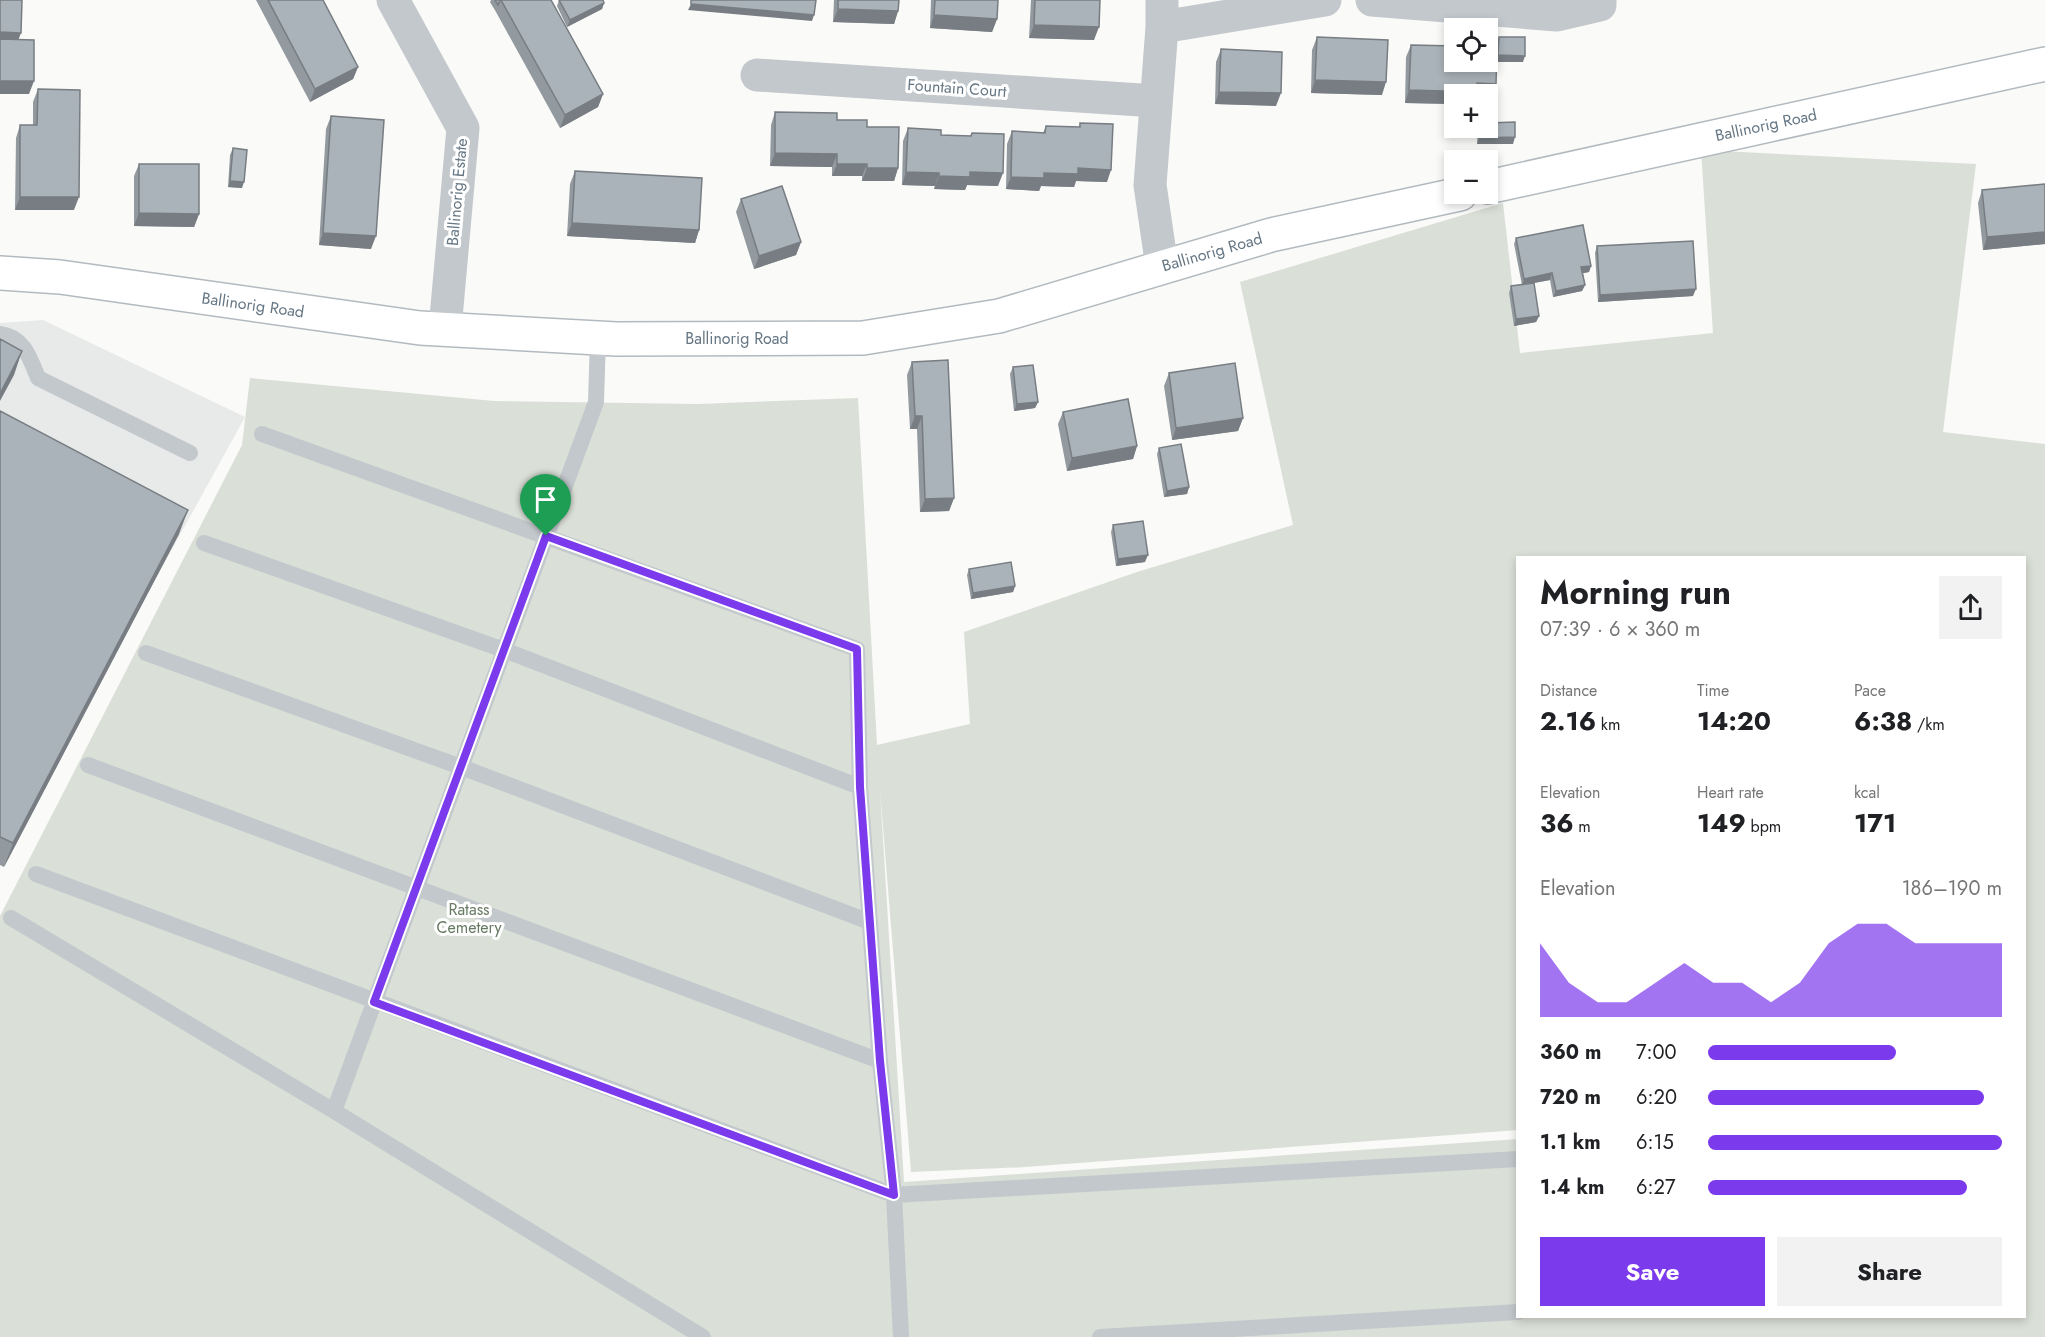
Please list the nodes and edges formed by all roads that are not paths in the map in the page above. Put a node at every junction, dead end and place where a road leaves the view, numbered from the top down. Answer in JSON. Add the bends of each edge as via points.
{"nodes":[{"id":1,"x":393,"y":0,"type":"edge"},
{"id":2,"x":1325,"y":0,"type":"edge"},
{"id":3,"x":1372,"y":0,"type":"edge"},
{"id":4,"x":1600,"y":0,"type":"edge"},
{"id":5,"x":1162,"y":13,"type":"edge"},
{"id":6,"x":2045,"y":64,"type":"edge"},
{"id":7,"x":757,"y":75,"type":"dead end"},
{"id":8,"x":1156,"y":101,"type":"junction"},
{"id":9,"x":1498,"y":185,"type":"edge"},
{"id":10,"x":1444,"y":197,"type":"edge"},
{"id":11,"x":1162,"y":267,"type":"junction"},
{"id":12,"x":0,"y":273,"type":"edge"},
{"id":13,"x":445,"y":329,"type":"junction"},
{"id":14,"x":0,"y":334,"type":"edge"},
{"id":15,"x":598,"y":338,"type":"junction"},
{"id":16,"x":262,"y":434,"type":"dead end"},
{"id":17,"x":189,"y":453,"type":"dead end"},
{"id":18,"x":546,"y":536,"type":"junction"},
{"id":19,"x":204,"y":543,"type":"dead end"},
{"id":20,"x":504,"y":650,"type":"junction"},
{"id":21,"x":146,"y":653,"type":"dead end"},
{"id":22,"x":88,"y":765,"type":"dead end"},
{"id":23,"x":461,"y":767,"type":"junction"},
{"id":24,"x":860,"y":787,"type":"junction"},
{"id":25,"x":36,"y":874,"type":"dead end"},
{"id":26,"x":417,"y":887,"type":"junction"},
{"id":27,"x":12,"y":918,"type":"dead end"},
{"id":28,"x":870,"y":922,"type":"junction"},
{"id":29,"x":374,"y":1002,"type":"junction"},
{"id":30,"x":880,"y":1061,"type":"junction"},
{"id":31,"x":334,"y":1111,"type":"junction"},
{"id":32,"x":1516,"y":1159,"type":"edge"},
{"id":33,"x":894,"y":1195,"type":"junction"},
{"id":34,"x":1516,"y":1312,"type":"edge"},
{"id":35,"x":703,"y":1337,"type":"edge"},
{"id":36,"x":901,"y":1337,"type":"edge"},
{"id":37,"x":1100,"y":1337,"type":"edge"}],
"edges":[{"from":1,"to":13,"type":"street","name":"Ballinorig Estate","via":[[463,128]]},
{"from":2,"to":5,"type":"street"},
{"from":3,"to":4,"type":"street","via":[[1557,15],[1600,5]]},
{"from":5,"to":8,"type":"street"},
{"from":6,"to":9,"type":"street","name":"Ballinorig Road"},
{"from":7,"to":8,"type":"street","name":"Fountain Court"},
{"from":8,"to":11,"type":"street","via":[[1150,185]]},
{"from":10,"to":11,"type":"street","name":"Ballinorig Road","via":[[1271,235]]},
{"from":11,"to":15,"type":"street","name":"Ballinorig Road","via":[[999,316],[863,338]]},
{"from":12,"to":13,"type":"street","name":"Ballinorig Road"},
{"from":13,"to":15,"type":"street","name":"Ballinorig Road"},
{"from":14,"to":17,"type":"lane","via":[[10,335],[28,351],[38,378]]},
{"from":15,"to":18,"type":"lane","via":[[596,402]]},
{"from":16,"to":18,"type":"lane"},
{"from":18,"to":20,"type":"lane"},
{"from":18,"to":24,"type":"lane","via":[[857,649]]},
{"from":19,"to":20,"type":"lane"},
{"from":20,"to":23,"type":"lane"},
{"from":20,"to":24,"type":"lane"},
{"from":21,"to":23,"type":"lane"},
{"from":22,"to":26,"type":"lane"},
{"from":23,"to":26,"type":"lane"},
{"from":23,"to":28,"type":"lane"},
{"from":24,"to":28,"type":"lane"},
{"from":25,"to":29,"type":"lane"},
{"from":26,"to":29,"type":"lane"},
{"from":26,"to":30,"type":"lane"},
{"from":27,"to":31,"type":"lane"},
{"from":28,"to":30,"type":"lane"},
{"from":29,"to":31,"type":"lane"},
{"from":29,"to":33,"type":"lane"},
{"from":30,"to":33,"type":"lane"},
{"from":31,"to":35,"type":"lane"},
{"from":32,"to":33,"type":"lane"},
{"from":33,"to":36,"type":"lane"},
{"from":34,"to":37,"type":"lane"}]}
